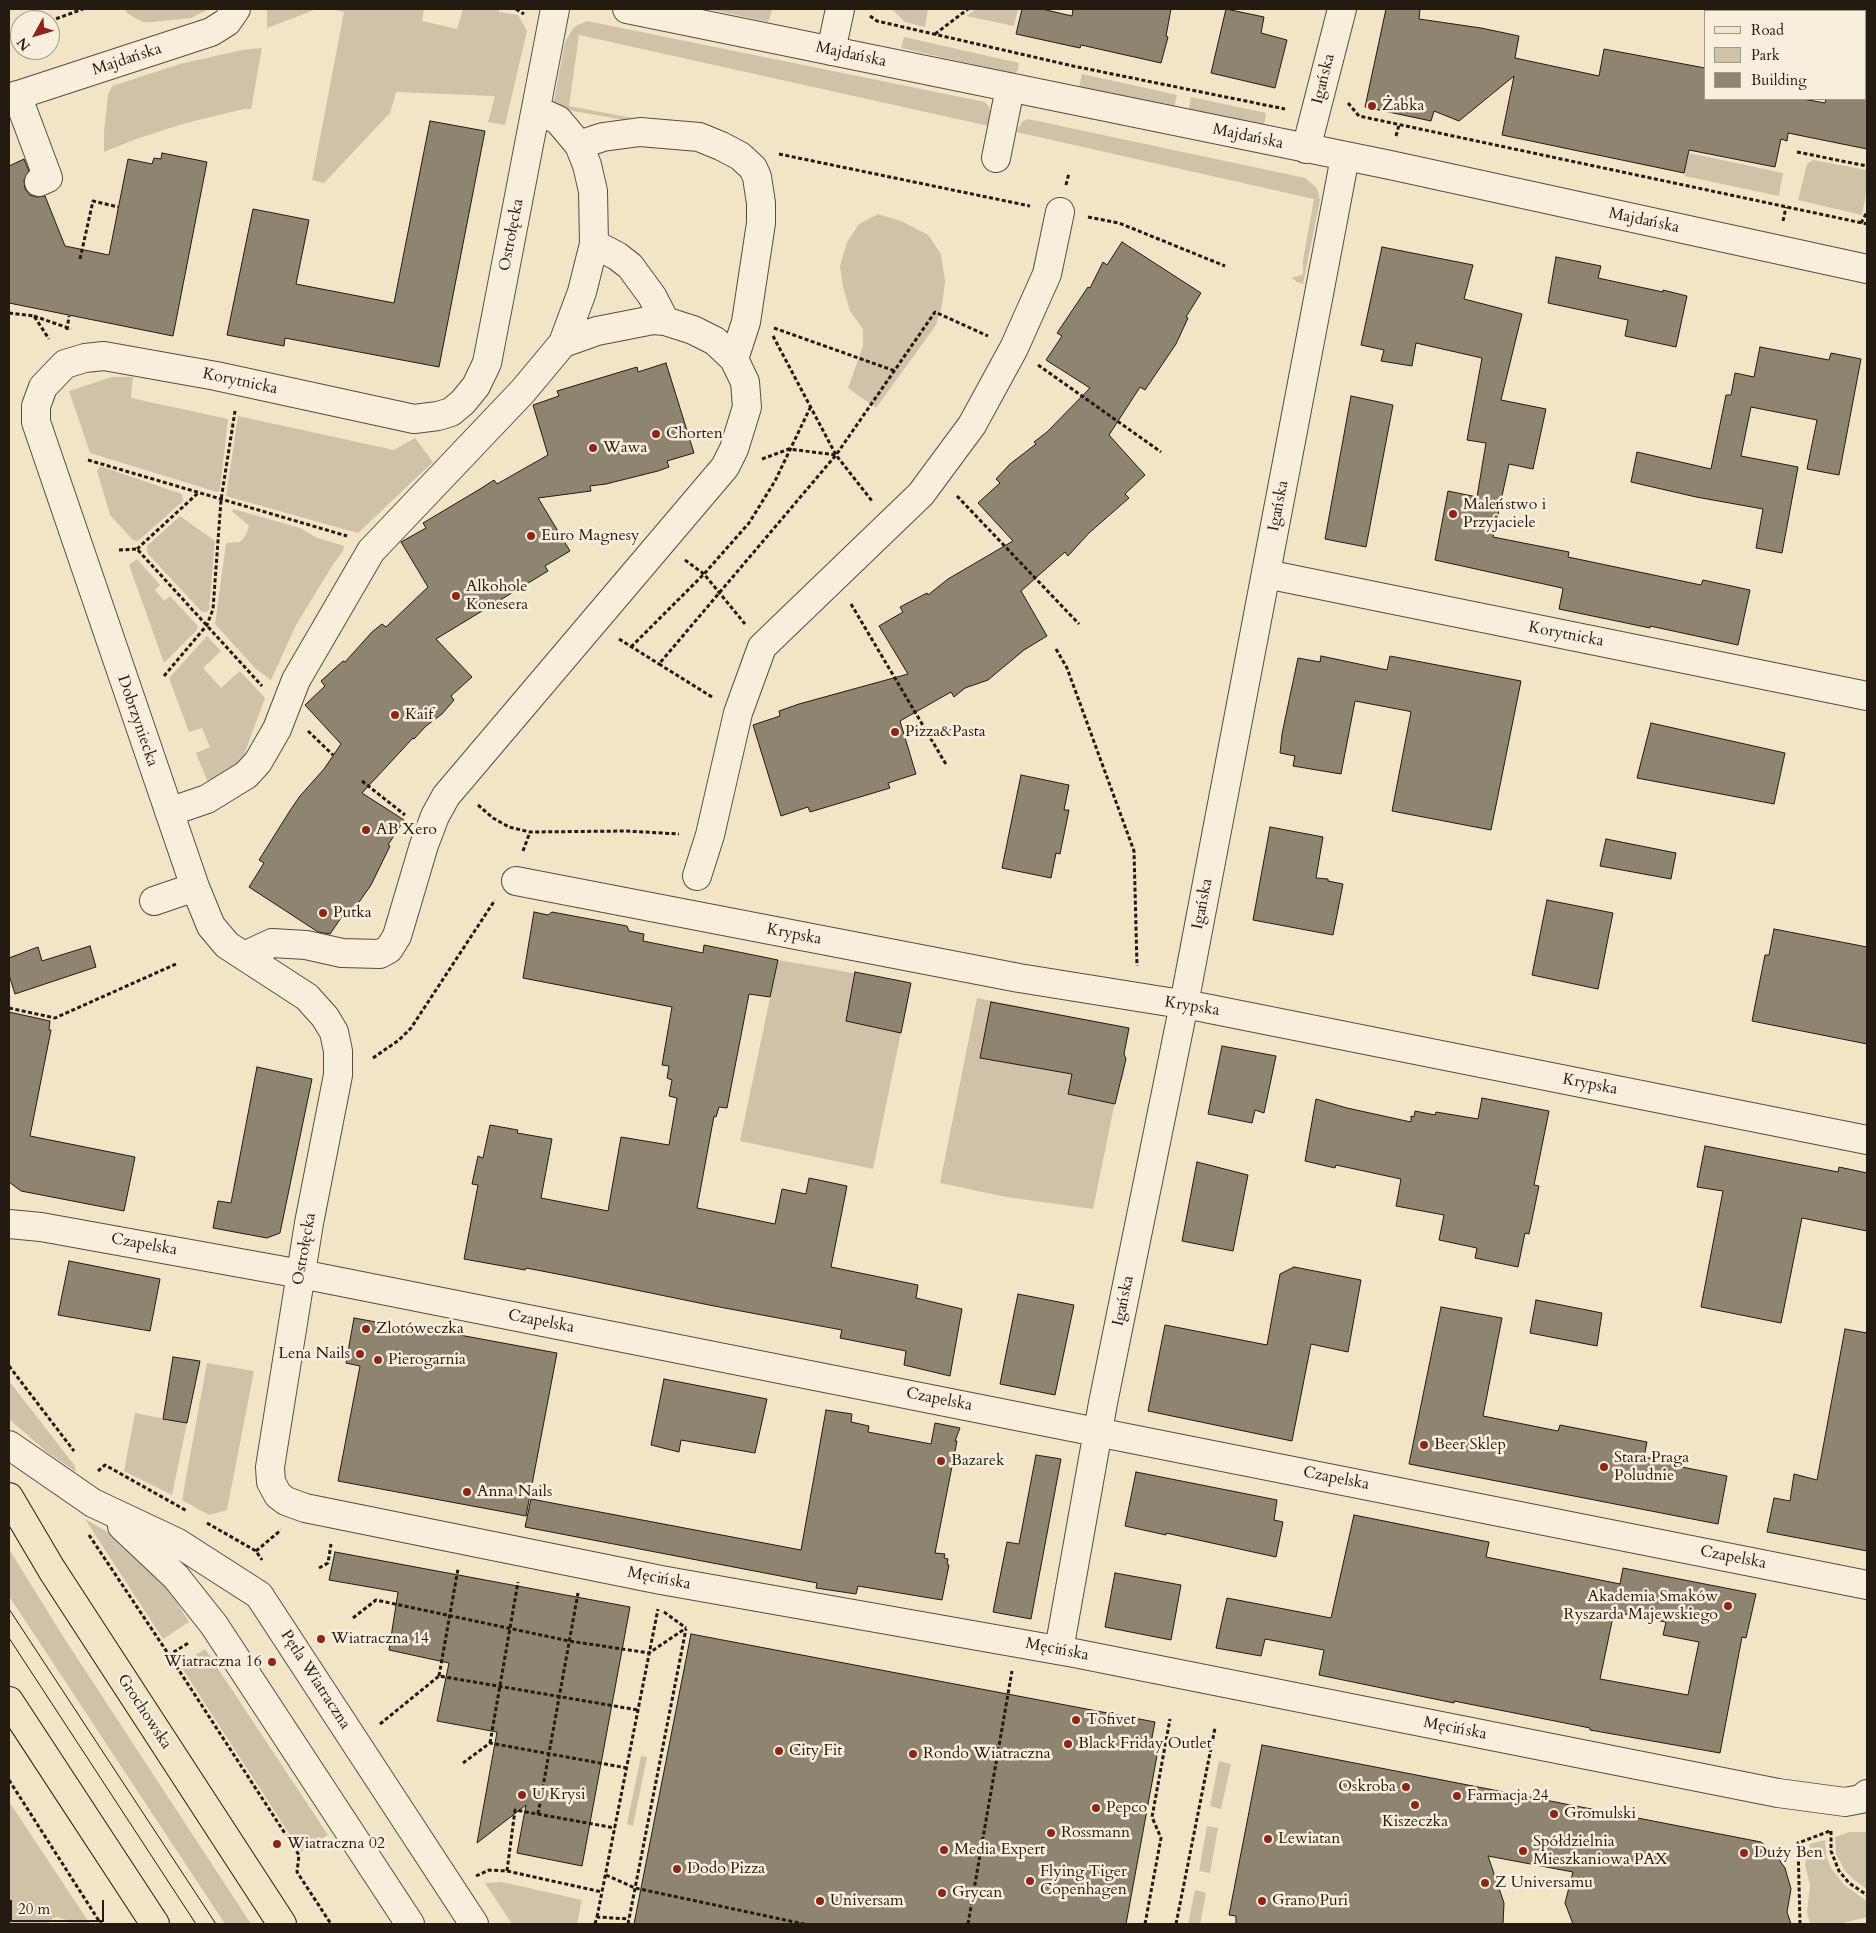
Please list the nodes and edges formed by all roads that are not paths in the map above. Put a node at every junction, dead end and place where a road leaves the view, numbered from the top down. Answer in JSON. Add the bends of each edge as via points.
{"nodes":[{"id":1,"x":236,"y":9,"type":"edge"},
{"id":2,"x":555,"y":9,"type":"edge"},
{"id":3,"x":627,"y":9,"type":"edge"},
{"id":4,"x":1342,"y":9,"type":"edge"},
{"id":5,"x":852,"y":11,"type":"edge"},
{"id":6,"x":831,"y":51,"type":"junction"},
{"id":7,"x":1010,"y":88,"type":"junction"},
{"id":8,"x":13,"y":97,"type":"edge"},
{"id":9,"x":536,"y":110,"type":"junction"},
{"id":10,"x":579,"y":145,"type":"junction"},
{"id":11,"x":1306,"y":148,"type":"junction"},
{"id":12,"x":1345,"y":157,"type":"junction"},
{"id":13,"x":996,"y":158,"type":"dead end"},
{"id":14,"x":39,"y":182,"type":"dead end"},
{"id":15,"x":1060,"y":212,"type":"road end"},
{"id":16,"x":594,"y":244,"type":"junction"},
{"id":17,"x":1867,"y":269,"type":"edge"},
{"id":18,"x":666,"y":321,"type":"junction"},
{"id":19,"x":563,"y":343,"type":"junction"},
{"id":20,"x":734,"y":359,"type":"junction"},
{"id":21,"x":65,"y":364,"type":"joint"},
{"id":22,"x":414,"y":420,"type":"joint"},
{"id":23,"x":1266,"y":574,"type":"junction"},
{"id":24,"x":1867,"y":696,"type":"edge"},
{"id":25,"x":169,"y":812,"type":"junction"},
{"id":26,"x":519,"y":869,"type":"road end"},
{"id":27,"x":696,"y":876,"type":"dead end"},
{"id":28,"x":195,"y":887,"type":"junction"},
{"id":29,"x":154,"y":901,"type":"dead end"},
{"id":30,"x":244,"y":956,"type":"junction"},
{"id":31,"x":1184,"y":1004,"type":"junction"},
{"id":32,"x":334,"y":1032,"type":"joint"},
{"id":33,"x":1867,"y":1140,"type":"edge"},
{"id":34,"x":9,"y":1224,"type":"edge"},
{"id":35,"x":301,"y":1274,"type":"junction"},
{"id":36,"x":1098,"y":1431,"type":"junction"},
{"id":37,"x":9,"y":1445,"type":"edge"},
{"id":38,"x":270,"y":1467,"type":"joint"},
{"id":39,"x":9,"y":1497,"type":"edge"},
{"id":40,"x":85,"y":1499,"type":"junction"},
{"id":41,"x":1867,"y":1585,"type":"edge"},
{"id":42,"x":1059,"y":1650,"type":"junction"},
{"id":43,"x":9,"y":1701,"type":"edge"},
{"id":44,"x":1867,"y":1794,"type":"edge"},
{"id":45,"x":156,"y":1924,"type":"edge"},
{"id":46,"x":282,"y":1924,"type":"edge"},
{"id":47,"x":410,"y":1924,"type":"edge"},
{"id":48,"x":474,"y":1924,"type":"edge"}],
"edges":[{"from":1,"to":8,"type":"street","name":"Majdańska","via":[[227,22],[211,32]]},
{"from":2,"to":9,"type":"street","name":"Ostrołęcka"},
{"from":3,"to":6,"type":"street","name":"Majdańska"},
{"from":4,"to":11,"type":"street","name":"Igańska"},
{"from":5,"to":6,"type":"street"},
{"from":6,"to":7,"type":"street","name":"Majdańska"},
{"from":7,"to":11,"type":"street","name":"Majdańska"},
{"from":7,"to":13,"type":"street"},
{"from":8,"to":14,"type":"street","via":[[48,178]]},
{"from":9,"to":10,"type":"street","via":[[558,120]]},
{"from":9,"to":22,"type":"street","name":"Ostrołęcka","via":[[487,363],[476,386],[451,412]]},
{"from":10,"to":16,"type":"street","via":[[592,192]]},
{"from":10,"to":20,"type":"street","via":[[640,132],[699,137],[740,156],[753,168],[762,203],[756,324]]},
{"from":11,"to":12,"type":"street","name":"Majdańska"},
{"from":12,"to":17,"type":"street","name":"Majdańska"},
{"from":12,"to":23,"type":"street","name":"Igańska"},
{"from":15,"to":27,"type":"street","via":[[1047,274],[1014,348],[972,425],[921,494],[762,647],[738,713],[710,835]]},
{"from":16,"to":18,"type":"street","via":[[630,266]]},
{"from":16,"to":19,"type":"street","via":[[582,292]]},
{"from":18,"to":19,"type":"street","via":[[653,320],[597,331]]},
{"from":18,"to":20,"type":"street","via":[[715,341]]},
{"from":19,"to":25,"type":"street","via":[[510,404],[371,550],[296,680],[258,762],[246,775],[207,799]]},
{"from":20,"to":30,"type":"street","via":[[745,382],[747,407],[725,467],[456,781],[435,816],[397,936],[389,949],[380,954],[342,953],[306,945],[272,943]]},
{"from":21,"to":22,"type":"street","name":"Korytnicka","via":[[85,358],[118,358]]},
{"from":21,"to":25,"type":"street","name":"Dobrzyniecka","via":[[43,387],[36,406],[36,422]]},
{"from":23,"to":24,"type":"street","name":"Korytnicka"},
{"from":23,"to":31,"type":"street","name":"Igańska"},
{"from":25,"to":28,"type":"street","name":"Dobrzyniecka"},
{"from":26,"to":31,"type":"street","name":"Krypska","via":[[1019,978]]},
{"from":28,"to":29,"type":"street"},
{"from":28,"to":30,"type":"street","name":"Dobrzyniecka","via":[[210,926],[227,945]]},
{"from":30,"to":32,"type":"street","name":"Dobrzyniecka","via":[[307,997]]},
{"from":31,"to":33,"type":"street","name":"Krypska"},
{"from":31,"to":36,"type":"street","name":"Igańska"},
{"from":32,"to":35,"type":"street","name":"Ostrołęcka","via":[[338,1075]]},
{"from":34,"to":35,"type":"street","name":"Czapelska","via":[[42,1227]]},
{"from":35,"to":36,"type":"street","name":"Czapelska"},
{"from":35,"to":38,"type":"street","name":"Ostrołęcka"},
{"from":36,"to":41,"type":"street","name":"Czapelska"},
{"from":36,"to":42,"type":"street","name":"Igańska"},
{"from":37,"to":40,"type":"street","name":"Pętla Wiatraczna"},
{"from":38,"to":42,"type":"street","name":"Męcińska","via":[[271,1482],[278,1495],[305,1508],[661,1580]]},
{"from":39,"to":46,"type":"main road","name":"Grochowska","via":[[57,1578]]},
{"from":40,"to":47,"type":"street","name":"Pętla Wiatraczna","via":[[132,1534],[176,1577],[214,1626]]},
{"from":40,"to":48,"type":"street","name":"Pętla Wiatraczna","via":[[178,1543],[259,1594]]},
{"from":42,"to":44,"type":"street","name":"Męcińska","via":[[1759,1789],[1834,1801],[1852,1801]]},
{"from":43,"to":45,"type":"main road"}]}
